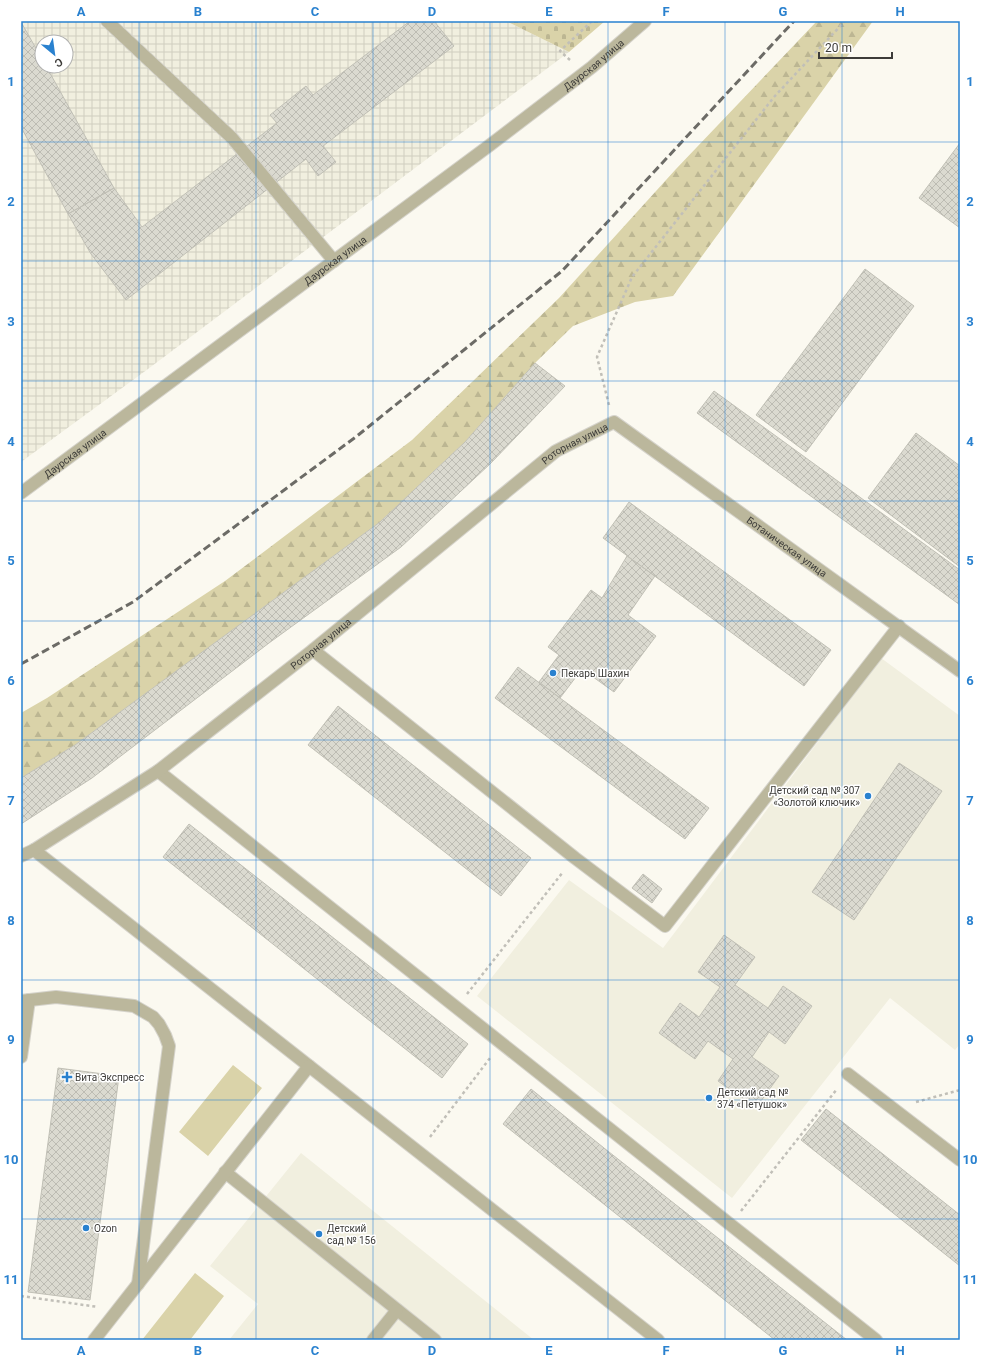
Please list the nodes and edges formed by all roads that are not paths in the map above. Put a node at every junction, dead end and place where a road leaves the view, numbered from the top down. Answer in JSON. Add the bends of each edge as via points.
{"nodes":[{"id":1,"x":107,"y":21,"type":"edge"},
{"id":2,"x":645,"y":21,"type":"edge"},
{"id":3,"x":334,"y":261,"type":"junction"},
{"id":4,"x":614,"y":422,"type":"joint"},
{"id":5,"x":21,"y":493,"type":"edge"},
{"id":6,"x":899,"y":626,"type":"junction"},
{"id":7,"x":313,"y":650,"type":"junction"},
{"id":8,"x":960,"y":671,"type":"edge"},
{"id":9,"x":158,"y":771,"type":"junction"},
{"id":10,"x":34,"y":850,"type":"junction"},
{"id":11,"x":21,"y":856,"type":"edge"},
{"id":12,"x":25,"y":1001,"type":"edge"},
{"id":13,"x":21,"y":1058,"type":"edge"},
{"id":14,"x":309,"y":1066,"type":"junction"},
{"id":15,"x":848,"y":1074,"type":"road end"},
{"id":16,"x":960,"y":1160,"type":"edge"},
{"id":17,"x":225,"y":1172,"type":"junction"},
{"id":18,"x":138,"y":1284,"type":"junction"},
{"id":19,"x":397,"y":1310,"type":"junction"},
{"id":20,"x":94,"y":1340,"type":"edge"},
{"id":21,"x":373,"y":1340,"type":"edge"},
{"id":22,"x":435,"y":1340,"type":"edge"},
{"id":23,"x":658,"y":1340,"type":"edge"},
{"id":24,"x":876,"y":1340,"type":"edge"}],
"edges":[{"from":1,"to":3,"type":"street","via":[[232,138]]},
{"from":2,"to":3,"type":"street","name":"Даурская улица","via":[[584,73]]},
{"from":3,"to":5,"type":"street","name":"Даурская улица"},
{"from":4,"to":6,"type":"street","name":"Ботаническая улица"},
{"from":4,"to":7,"type":"street","name":"Роторная улица","via":[[556,452]]},
{"from":6,"to":7,"type":"street","via":[[665,926],[575,858]]},
{"from":6,"to":8,"type":"street","name":"Ботаническая улица"},
{"from":7,"to":9,"type":"street","name":"Роторная улица"},
{"from":9,"to":10,"type":"street","name":"Роторная улица"},
{"from":9,"to":24,"type":"street"},
{"from":10,"to":11,"type":"street","name":"Роторная улица"},
{"from":10,"to":14,"type":"street"},
{"from":12,"to":13,"type":"street"},
{"from":12,"to":18,"type":"street","via":[[63,997],[134,1006],[153,1017],[165,1035],[169,1046]]},
{"from":14,"to":17,"type":"street"},
{"from":14,"to":23,"type":"street"},
{"from":15,"to":16,"type":"street"},
{"from":17,"to":18,"type":"street"},
{"from":17,"to":19,"type":"street"},
{"from":18,"to":20,"type":"street"},
{"from":19,"to":21,"type":"street"},
{"from":19,"to":22,"type":"street"}]}
